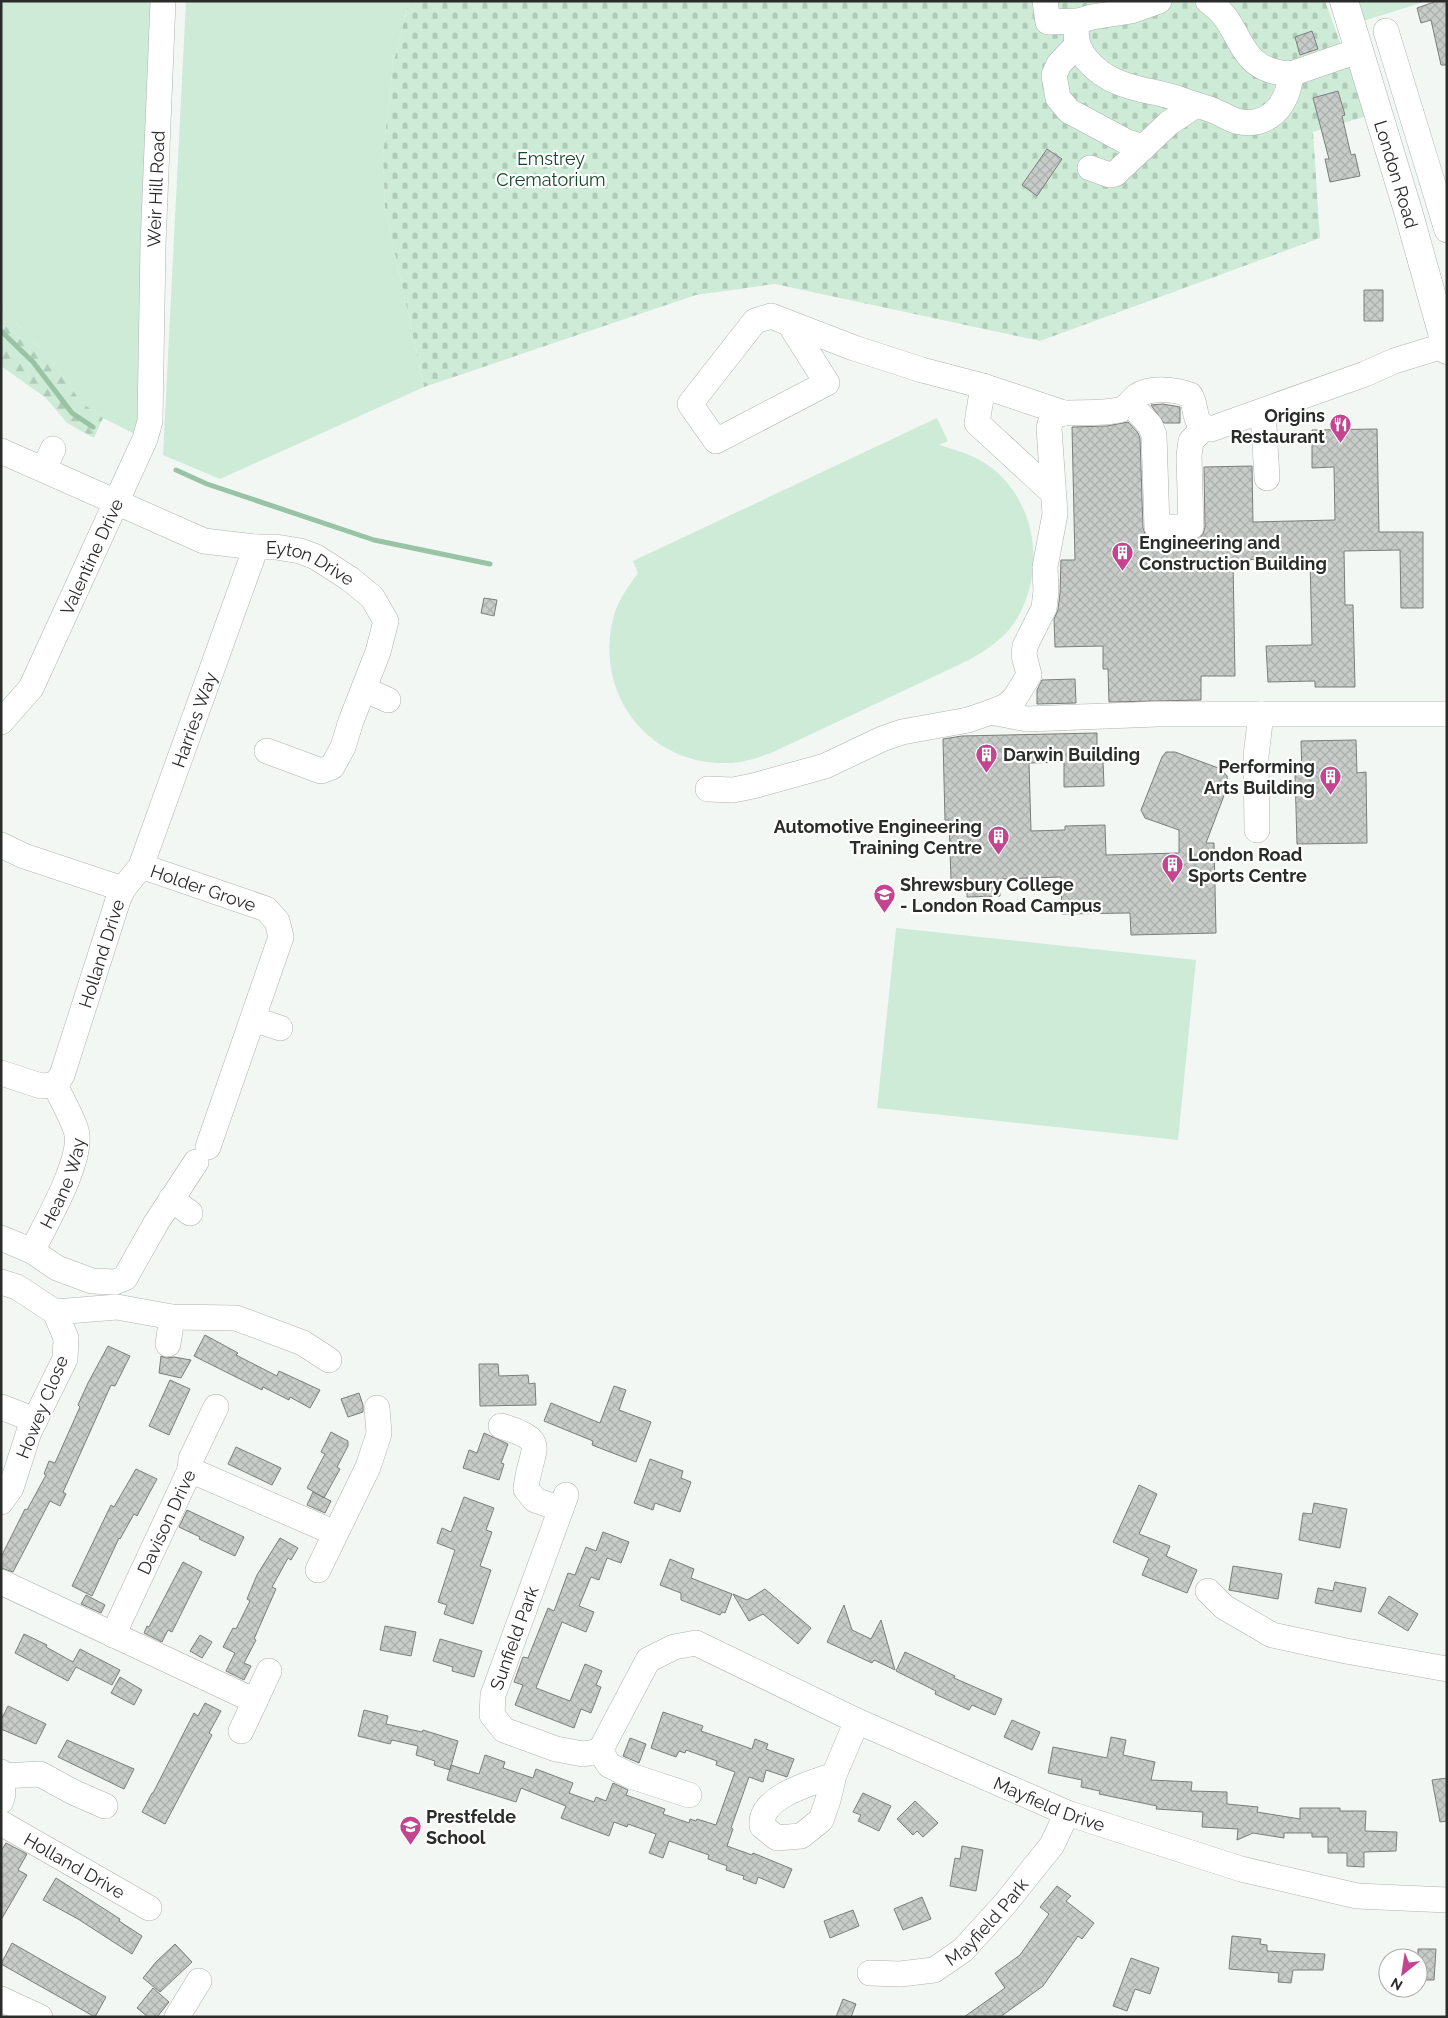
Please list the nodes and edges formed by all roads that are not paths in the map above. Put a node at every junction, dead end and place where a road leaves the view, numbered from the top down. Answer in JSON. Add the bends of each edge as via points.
{"nodes":[{"id":1,"x":163,"y":1,"type":"edge"},
{"id":2,"x":1045,"y":1,"type":"edge"},
{"id":3,"x":1159,"y":1,"type":"edge"},
{"id":4,"x":1208,"y":1,"type":"edge"},
{"id":5,"x":1344,"y":1,"type":"edge"},
{"id":6,"x":1386,"y":32,"type":"dead end"},
{"id":7,"x":1078,"y":33,"type":"junction"},
{"id":8,"x":1360,"y":50,"type":"junction"},
{"id":9,"x":1291,"y":74,"type":"junction"},
{"id":10,"x":1196,"y":105,"type":"junction"},
{"id":11,"x":1144,"y":148,"type":"junction"},
{"id":12,"x":1090,"y":168,"type":"dead end"},
{"id":13,"x":1447,"y":230,"type":"edge"},
{"id":14,"x":789,"y":322,"type":"junction"},
{"id":15,"x":1445,"y":339,"type":"edge"},
{"id":16,"x":151,"y":378,"type":"joint"},
{"id":17,"x":983,"y":386,"type":"junction"},
{"id":18,"x":1130,"y":404,"type":"junction"},
{"id":19,"x":1064,"y":413,"type":"junction"},
{"id":20,"x":1259,"y":413,"type":"junction"},
{"id":21,"x":1204,"y":428,"type":"junction"},
{"id":22,"x":1,"y":451,"type":"edge"},
{"id":23,"x":1267,"y":478,"type":"dead end"},
{"id":24,"x":1053,"y":493,"type":"junction"},
{"id":25,"x":117,"y":501,"type":"junction"},
{"id":26,"x":256,"y":547,"type":"junction"},
{"id":27,"x":364,"y":688,"type":"junction"},
{"id":28,"x":388,"y":700,"type":"dead end"},
{"id":29,"x":991,"y":712,"type":"junction"},
{"id":30,"x":1261,"y":714,"type":"junction"},
{"id":31,"x":1447,"y":714,"type":"edge"},
{"id":32,"x":1,"y":722,"type":"edge"},
{"id":33,"x":267,"y":751,"type":"dead end"},
{"id":34,"x":708,"y":789,"type":"dead end"},
{"id":35,"x":1257,"y":830,"type":"dead end"},
{"id":36,"x":1,"y":845,"type":"edge"},
{"id":37,"x":141,"y":866,"type":"junction"},
{"id":38,"x":122,"y":889,"type":"junction"},
{"id":39,"x":253,"y":1019,"type":"junction"},
{"id":40,"x":280,"y":1028,"type":"dead end"},
{"id":41,"x":1,"y":1074,"type":"edge"},
{"id":42,"x":55,"y":1085,"type":"junction"},
{"id":43,"x":3,"y":1238,"type":"edge"},
{"id":44,"x":39,"y":1255,"type":"junction"},
{"id":45,"x":1,"y":1282,"type":"edge"},
{"id":46,"x":55,"y":1312,"type":"junction"},
{"id":47,"x":172,"y":1317,"type":"junction"},
{"id":48,"x":168,"y":1344,"type":"dead end"},
{"id":49,"x":329,"y":1360,"type":"dead end"},
{"id":50,"x":1,"y":1407,"type":"edge"},
{"id":51,"x":216,"y":1407,"type":"dead end"},
{"id":52,"x":377,"y":1408,"type":"dead end"},
{"id":53,"x":35,"y":1420,"type":"junction"},
{"id":54,"x":501,"y":1426,"type":"dead end"},
{"id":55,"x":190,"y":1470,"type":"junction"},
{"id":56,"x":1,"y":1502,"type":"edge"},
{"id":57,"x":335,"y":1533,"type":"junction"},
{"id":58,"x":318,"y":1570,"type":"dead end"},
{"id":59,"x":1,"y":1582,"type":"edge"},
{"id":60,"x":1208,"y":1590,"type":"dead end"},
{"id":61,"x":113,"y":1635,"type":"junction"},
{"id":62,"x":1447,"y":1668,"type":"edge"},
{"id":63,"x":269,"y":1671,"type":"dead end"},
{"id":64,"x":255,"y":1701,"type":"junction"},
{"id":65,"x":857,"y":1721,"type":"junction"},
{"id":66,"x":240,"y":1731,"type":"dead end"},
{"id":67,"x":600,"y":1751,"type":"junction"},
{"id":68,"x":2,"y":1774,"type":"edge"},
{"id":69,"x":834,"y":1775,"type":"dead end"},
{"id":70,"x":689,"y":1796,"type":"dead end"},
{"id":71,"x":1,"y":1801,"type":"edge"},
{"id":72,"x":105,"y":1806,"type":"dead end"},
{"id":73,"x":1067,"y":1813,"type":"junction"},
{"id":74,"x":1,"y":1823,"type":"edge"},
{"id":75,"x":1447,"y":1900,"type":"edge"},
{"id":76,"x":149,"y":1908,"type":"dead end"},
{"id":77,"x":870,"y":1973,"type":"dead end"},
{"id":78,"x":199,"y":1981,"type":"dead end"},
{"id":79,"x":1,"y":1999,"type":"edge"},
{"id":80,"x":40,"y":2017,"type":"edge"},
{"id":81,"x":177,"y":2017,"type":"edge"}],
"edges":[{"from":1,"to":16,"type":"street","name":"Weir Hill Road"},
{"from":2,"to":7,"type":"street","via":[[1048,22]]},
{"from":3,"to":7,"type":"street","via":[[1131,11],[1092,17]]},
{"from":4,"to":9,"type":"street","via":[[1228,19],[1242,50],[1253,61],[1280,74]]},
{"from":5,"to":8,"type":"main road","name":"London Road"},
{"from":6,"to":13,"type":"street","name":"London Road"},
{"from":7,"to":10,"type":"street","via":[[1082,54],[1118,82]]},
{"from":7,"to":11,"type":"street","via":[[1054,75],[1058,98],[1069,111]]},
{"from":8,"to":9,"type":"street"},
{"from":8,"to":15,"type":"main road","name":"London Road"},
{"from":9,"to":10,"type":"street","via":[[1288,92],[1278,111],[1258,121],[1235,120]]},
{"from":10,"to":11,"type":"street","via":[[1169,124]]},
{"from":11,"to":12,"type":"street","via":[[1115,174]]},
{"from":14,"to":14,"type":"street","via":[[771,316],[756,321],[690,404],[716,441],[828,383]]},
{"from":14,"to":17,"type":"street","via":[[854,348]]},
{"from":15,"to":20,"type":"street","via":[[1365,374]]},
{"from":16,"to":25,"type":"street","name":"Valentine Drive","via":[[150,421]]},
{"from":17,"to":19,"type":"street"},
{"from":17,"to":24,"type":"street","via":[[976,423]]},
{"from":18,"to":19,"type":"street","via":[[1116,410]]},
{"from":18,"to":21,"type":"street","via":[[1149,391],[1183,392],[1190,395],[1195,415]]},
{"from":18,"to":21,"type":"street","via":[[1150,424],[1154,435],[1157,527],[1192,527],[1189,456],[1191,441]]},
{"from":19,"to":24,"type":"street","via":[[1051,420],[1049,428]]},
{"from":20,"to":21,"type":"street","via":[[1219,428]]},
{"from":20,"to":23,"type":"street","via":[[1264,428]]},
{"from":22,"to":25,"type":"street","name":"Eyton Drive","via":[[48,459]]},
{"from":24,"to":29,"type":"street","via":[[1055,514],[1045,567],[1044,608],[1025,646],[1028,675],[1016,698]]},
{"from":25,"to":26,"type":"street","name":"Eyton Drive","via":[[204,540]]},
{"from":25,"to":32,"type":"street","name":"Valentine Drive","via":[[32,688]]},
{"from":26,"to":27,"type":"street","name":"Eyton Drive","via":[[300,551],[316,557],[372,597],[386,621]]},
{"from":26,"to":37,"type":"street","name":"Harries Way"},
{"from":27,"to":28,"type":"street"},
{"from":27,"to":33,"type":"street","name":"Eyton Drive","via":[[343,747],[332,767],[321,771]]},
{"from":29,"to":30,"type":"street","via":[[1027,719]]},
{"from":29,"to":34,"type":"street","via":[[968,720],[902,732],[825,766],[753,786],[733,790]]},
{"from":30,"to":31,"type":"street"},
{"from":30,"to":35,"type":"street","via":[[1256,756]]},
{"from":36,"to":38,"type":"street","name":"Holland Drive"},
{"from":37,"to":38,"type":"street","name":"Harries Way"},
{"from":37,"to":39,"type":"street","name":"Holder Grove","via":[[266,909],[277,921],[281,937]]},
{"from":38,"to":42,"type":"street","name":"Holland Drive","via":[[62,1075]]},
{"from":39,"to":40,"type":"street"},
{"from":39,"to":44,"type":"street","name":"Holder Grove","via":[[181,1206],[156,1222],[125,1278],[115,1282],[92,1281],[57,1268]]},
{"from":41,"to":42,"type":"street","via":[[41,1086]]},
{"from":42,"to":44,"type":"street","name":"Heane Way","via":[[77,1132],[76,1149],[71,1171]]},
{"from":43,"to":44,"type":"street"},
{"from":45,"to":46,"type":"street","via":[[17,1287]]},
{"from":46,"to":47,"type":"street","via":[[117,1307]]},
{"from":46,"to":53,"type":"street","name":"Howey Close","via":[[66,1338],[65,1359]]},
{"from":47,"to":48,"type":"street"},
{"from":47,"to":49,"type":"street","via":[[236,1318],[303,1342]]},
{"from":50,"to":53,"type":"street"},
{"from":51,"to":55,"type":"street","via":[[191,1459]]},
{"from":52,"to":57,"type":"street","via":[[379,1434],[368,1467]]},
{"from":53,"to":56,"type":"street","name":"Howey Close","via":[[11,1488]]},
{"from":54,"to":67,"type":"street","name":"Sunfield Park","via":[[521,1432],[533,1441],[526,1489],[535,1500],[563,1502],[493,1695],[492,1715],[504,1730],[556,1748],[583,1754]]},
{"from":55,"to":57,"type":"street","name":"Davison Drive"},
{"from":55,"to":61,"type":"street","name":"Davison Drive"},
{"from":57,"to":58,"type":"street"},
{"from":59,"to":61,"type":"street"},
{"from":60,"to":62,"type":"street","via":[[1224,1607],[1272,1635]]},
{"from":61,"to":64,"type":"street"},
{"from":63,"to":64,"type":"street"},
{"from":64,"to":66,"type":"street"},
{"from":65,"to":67,"type":"street","name":"Mayfield Drive","via":[[696,1642],[648,1660]]},
{"from":65,"to":69,"type":"street"},
{"from":65,"to":73,"type":"street","name":"Mayfield Drive"},
{"from":67,"to":70,"type":"street","via":[[609,1765]]},
{"from":68,"to":71,"type":"street"},
{"from":68,"to":72,"type":"street","via":[[40,1774]]},
{"from":73,"to":75,"type":"street","name":"Mayfield Drive","via":[[1241,1868],[1357,1896]]},
{"from":73,"to":77,"type":"street","name":"Mayfield Park","via":[[1052,1845],[1004,1905],[962,1950],[934,1970]]},
{"from":74,"to":76,"type":"street","name":"Holland Drive"},
{"from":78,"to":81,"type":"street"},
{"from":79,"to":80,"type":"street"}]}
